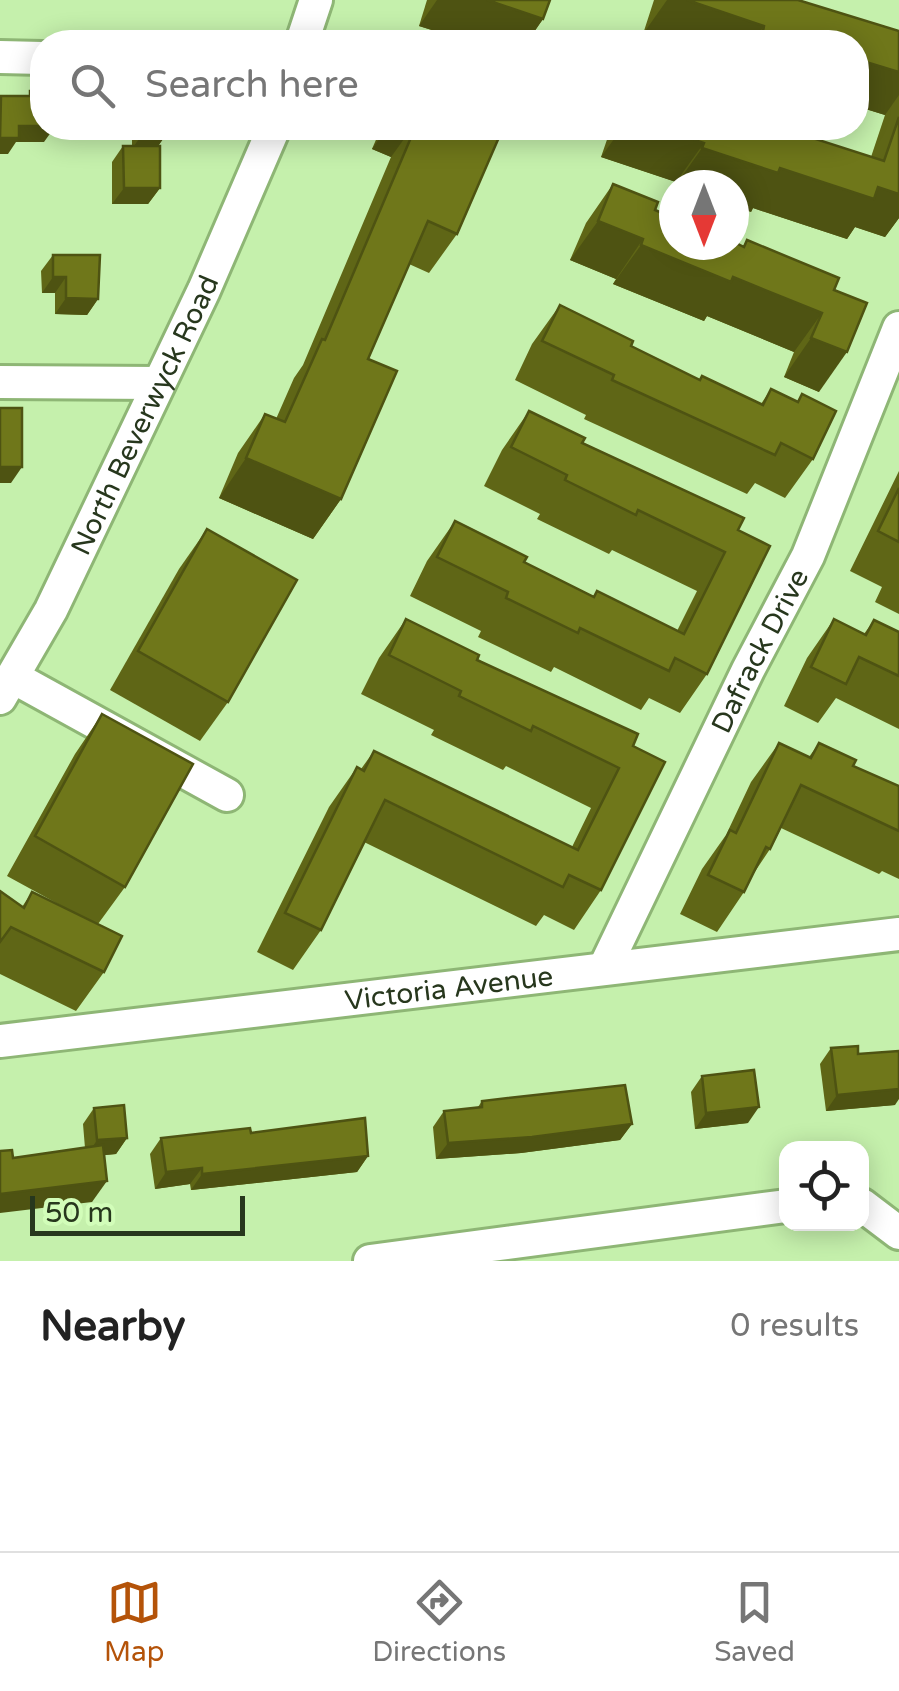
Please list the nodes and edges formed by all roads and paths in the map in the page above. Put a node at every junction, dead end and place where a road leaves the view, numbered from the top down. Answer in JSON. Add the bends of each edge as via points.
{"nodes":[{"id":1,"x":316,"y":0,"type":"edge"},
{"id":2,"x":306,"y":30,"type":"edge"},
{"id":3,"x":0,"y":57,"type":"edge"},
{"id":4,"x":30,"y":58,"type":"edge"},
{"id":5,"x":269,"y":140,"type":"edge"},
{"id":6,"x":899,"y":328,"type":"edge"},
{"id":7,"x":0,"y":382,"type":"edge"},
{"id":8,"x":158,"y":383,"type":"junction"},
{"id":9,"x":6,"y":687,"type":"edge"},
{"id":10,"x":227,"y":795,"type":"dead end"},
{"id":11,"x":899,"y":934,"type":"edge"},
{"id":12,"x":605,"y":967,"type":"junction"},
{"id":13,"x":0,"y":1042,"type":"edge"},
{"id":14,"x":779,"y":1207,"type":"edge"},
{"id":15,"x":869,"y":1210,"type":"edge"},
{"id":16,"x":899,"y":1233,"type":"edge"},
{"id":17,"x":370,"y":1261,"type":"edge"}],
"edges":[{"from":1,"to":2,"type":"street"},
{"from":3,"to":4,"type":"street"},
{"from":5,"to":8,"type":"street","name":"North Beverwyck Road"},
{"from":6,"to":12,"type":"street","name":"Dafrack Drive","via":[[808,556]]},
{"from":7,"to":8,"type":"street"},
{"from":8,"to":9,"type":"street","name":"North Beverwyck Road","via":[[52,610]]},
{"from":9,"to":10,"type":"street"},
{"from":11,"to":12,"type":"street","name":"Victoria Avenue"},
{"from":12,"to":13,"type":"street","name":"Victoria Avenue"},
{"from":14,"to":17,"type":"street"},
{"from":15,"to":16,"type":"street"}]}
